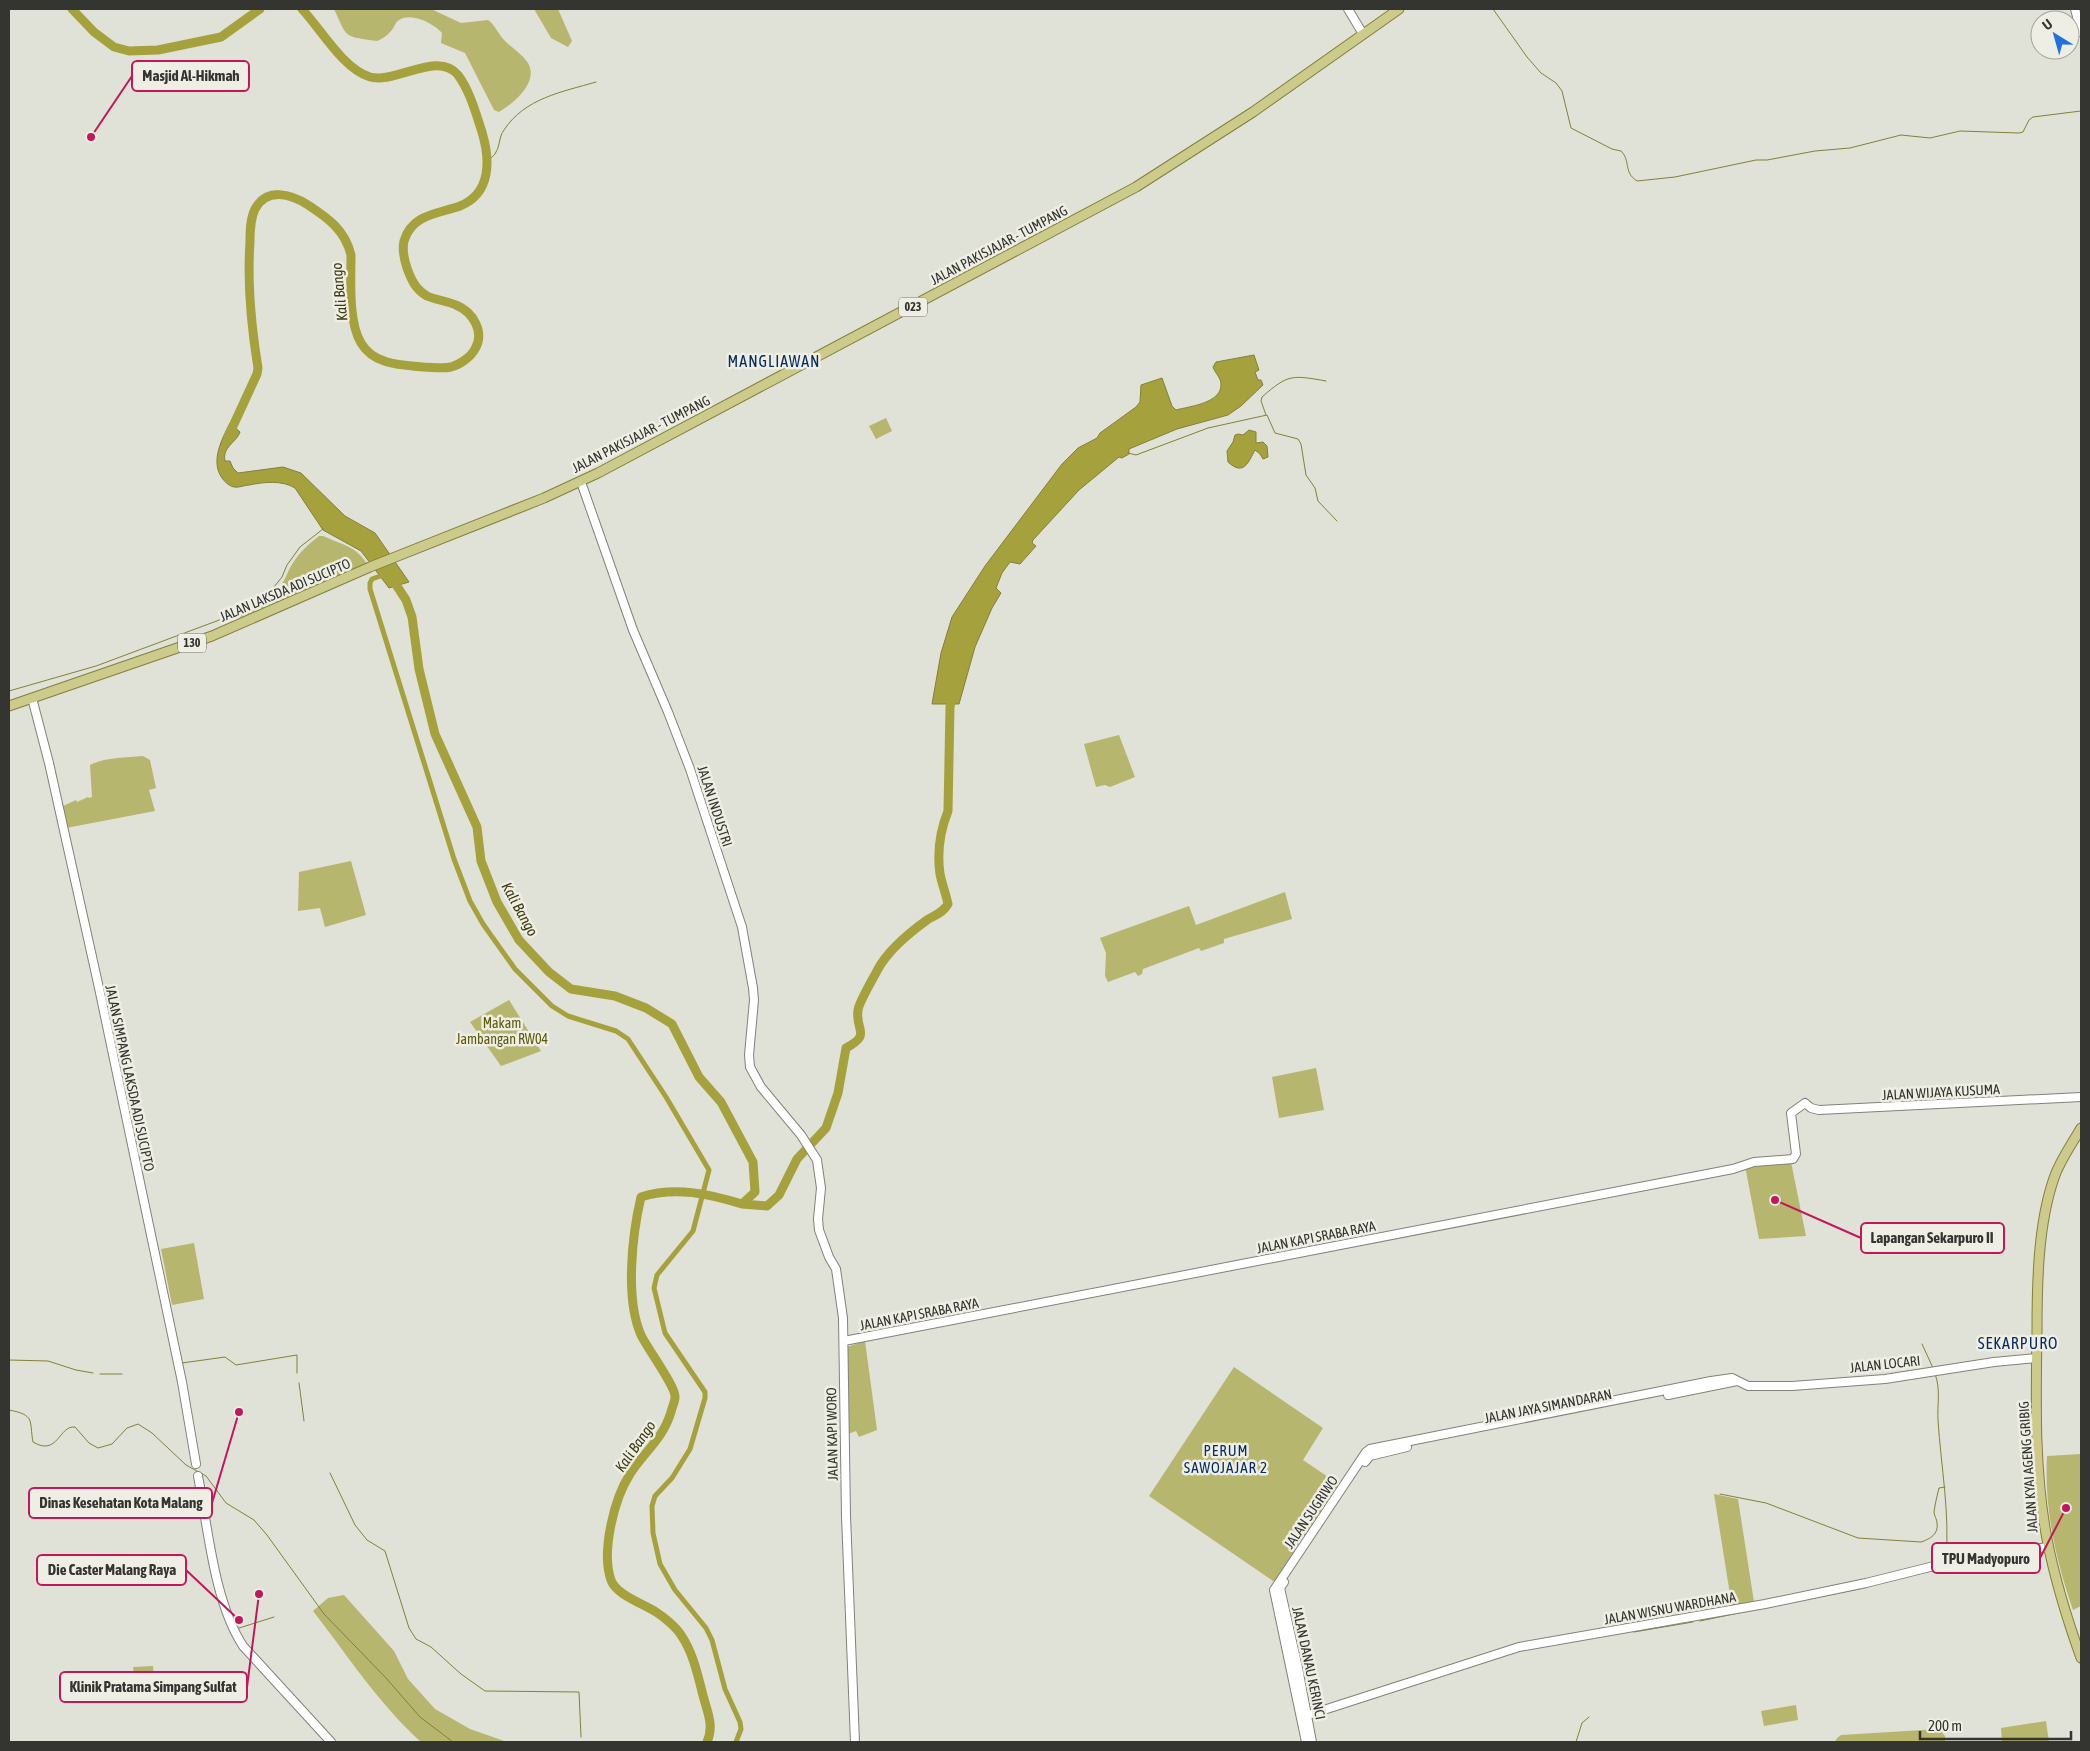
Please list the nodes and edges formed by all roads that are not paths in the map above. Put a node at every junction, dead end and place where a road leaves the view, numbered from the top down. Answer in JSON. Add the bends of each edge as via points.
{"nodes":[{"id":1,"x":1348,"y":9,"type":"edge"},
{"id":2,"x":1399,"y":9,"type":"edge"},
{"id":3,"x":2075,"y":9,"type":"edge"},
{"id":4,"x":2081,"y":32,"type":"edge"},
{"id":5,"x":1363,"y":34,"type":"junction"},
{"id":6,"x":581,"y":482,"type":"junction"},
{"id":7,"x":400,"y":555,"type":"joint"},
{"id":8,"x":32,"y":698,"type":"junction"},
{"id":9,"x":9,"y":706,"type":"edge"},
{"id":10,"x":2081,"y":1097,"type":"edge"},
{"id":11,"x":2081,"y":1128,"type":"edge"},
{"id":12,"x":801,"y":1135,"type":"joint"},
{"id":13,"x":1793,"y":1159,"type":"joint"},
{"id":14,"x":844,"y":1341,"type":"junction"},
{"id":15,"x":2036,"y":1358,"type":"junction"},
{"id":16,"x":1734,"y":1381,"type":"joint"},
{"id":17,"x":1370,"y":1452,"type":"joint"},
{"id":18,"x":196,"y":1464,"type":"dead end"},
{"id":19,"x":198,"y":1476,"type":"dead end"},
{"id":20,"x":2049,"y":1547,"type":"junction"},
{"id":21,"x":1277,"y":1589,"type":"joint"},
{"id":22,"x":2081,"y":1658,"type":"edge"},
{"id":23,"x":1304,"y":1716,"type":"junction"},
{"id":24,"x":331,"y":1742,"type":"edge"},
{"id":25,"x":855,"y":1742,"type":"edge"},
{"id":26,"x":1306,"y":1742,"type":"edge"},
{"id":27,"x":1312,"y":1742,"type":"edge"}],
"edges":[{"from":1,"to":5,"type":"street"},
{"from":2,"to":5,"type":"main road","name":"JALAN PAKISJAJAR - TUMPANG","number":"023"},
{"from":3,"to":4,"type":"street"},
{"from":5,"to":6,"type":"main road","name":"JALAN PAKISJAJAR - TUMPANG","number":"023","via":[[1253,112],[1136,187]]},
{"from":6,"to":7,"type":"main road","name":"JALAN PAKISJAJAR - TUMPANG","number":"023"},
{"from":6,"to":12,"type":"street","name":"JALAN INDUSTRI","via":[[629,620],[690,769],[742,927],[754,1000],[748,1055],[750,1067],[766,1094]]},
{"from":7,"to":8,"type":"main road","name":"JALAN LAKSDA ADI SUCIPTO","number":"130","via":[[212,636]]},
{"from":8,"to":9,"type":"main road","name":"JALAN LAKSDA ADI SUCIPTO","number":"130"},
{"from":8,"to":18,"type":"street","name":"JALAN SIMPANG LAKSDA ADI SUCIPTO","via":[[99,988],[188,1409]]},
{"from":10,"to":13,"type":"street","name":"JALAN WIJAYA KUSUMA","via":[[1818,1110],[1805,1103],[1791,1113],[1796,1154]]},
{"from":11,"to":15,"type":"main road","name":"JALAN KYAI AGENG GRIBIG","via":[[2057,1170],[2045,1213],[2037,1301]]},
{"from":12,"to":14,"type":"street","name":"JALAN KAPI WORO","via":[[817,1160],[821,1188],[818,1230],[836,1269]]},
{"from":13,"to":14,"type":"street","name":"JALAN KAPI SRABA RAYA","via":[[1754,1162],[1714,1173]]},
{"from":14,"to":25,"type":"street","name":"JALAN KAPI WORO","via":[[845,1490]]},
{"from":15,"to":16,"type":"street","name":"JALAN LOCARI","via":[[1885,1379],[1792,1386],[1748,1386]]},
{"from":15,"to":20,"type":"main road","name":"JALAN KYAI AGENG GRIBIG","via":[[2039,1458]]},
{"from":16,"to":17,"type":"street","name":"JALAN JAYA SIMANDARAN","via":[[1711,1381]]},
{"from":17,"to":21,"type":"street","name":"JALAN SUGRIWO"},
{"from":19,"to":24,"type":"street","via":[[217,1575],[234,1633]]},
{"from":20,"to":22,"type":"main road","name":"JALAN KYAI AGENG GRIBIG","via":[[2057,1584]]},
{"from":20,"to":23,"type":"street","name":"JALAN WISNU WARDHANA","via":[[1946,1562],[1773,1603],[1519,1647]]},
{"from":21,"to":23,"type":"street","name":"JALAN DANAU KERINCI","via":[[1298,1668]]},
{"from":23,"to":26,"type":"street","name":"JALAN DANAU KERINCI"},
{"from":23,"to":27,"type":"street","name":"JALAN DANAU KERINCI"}]}
